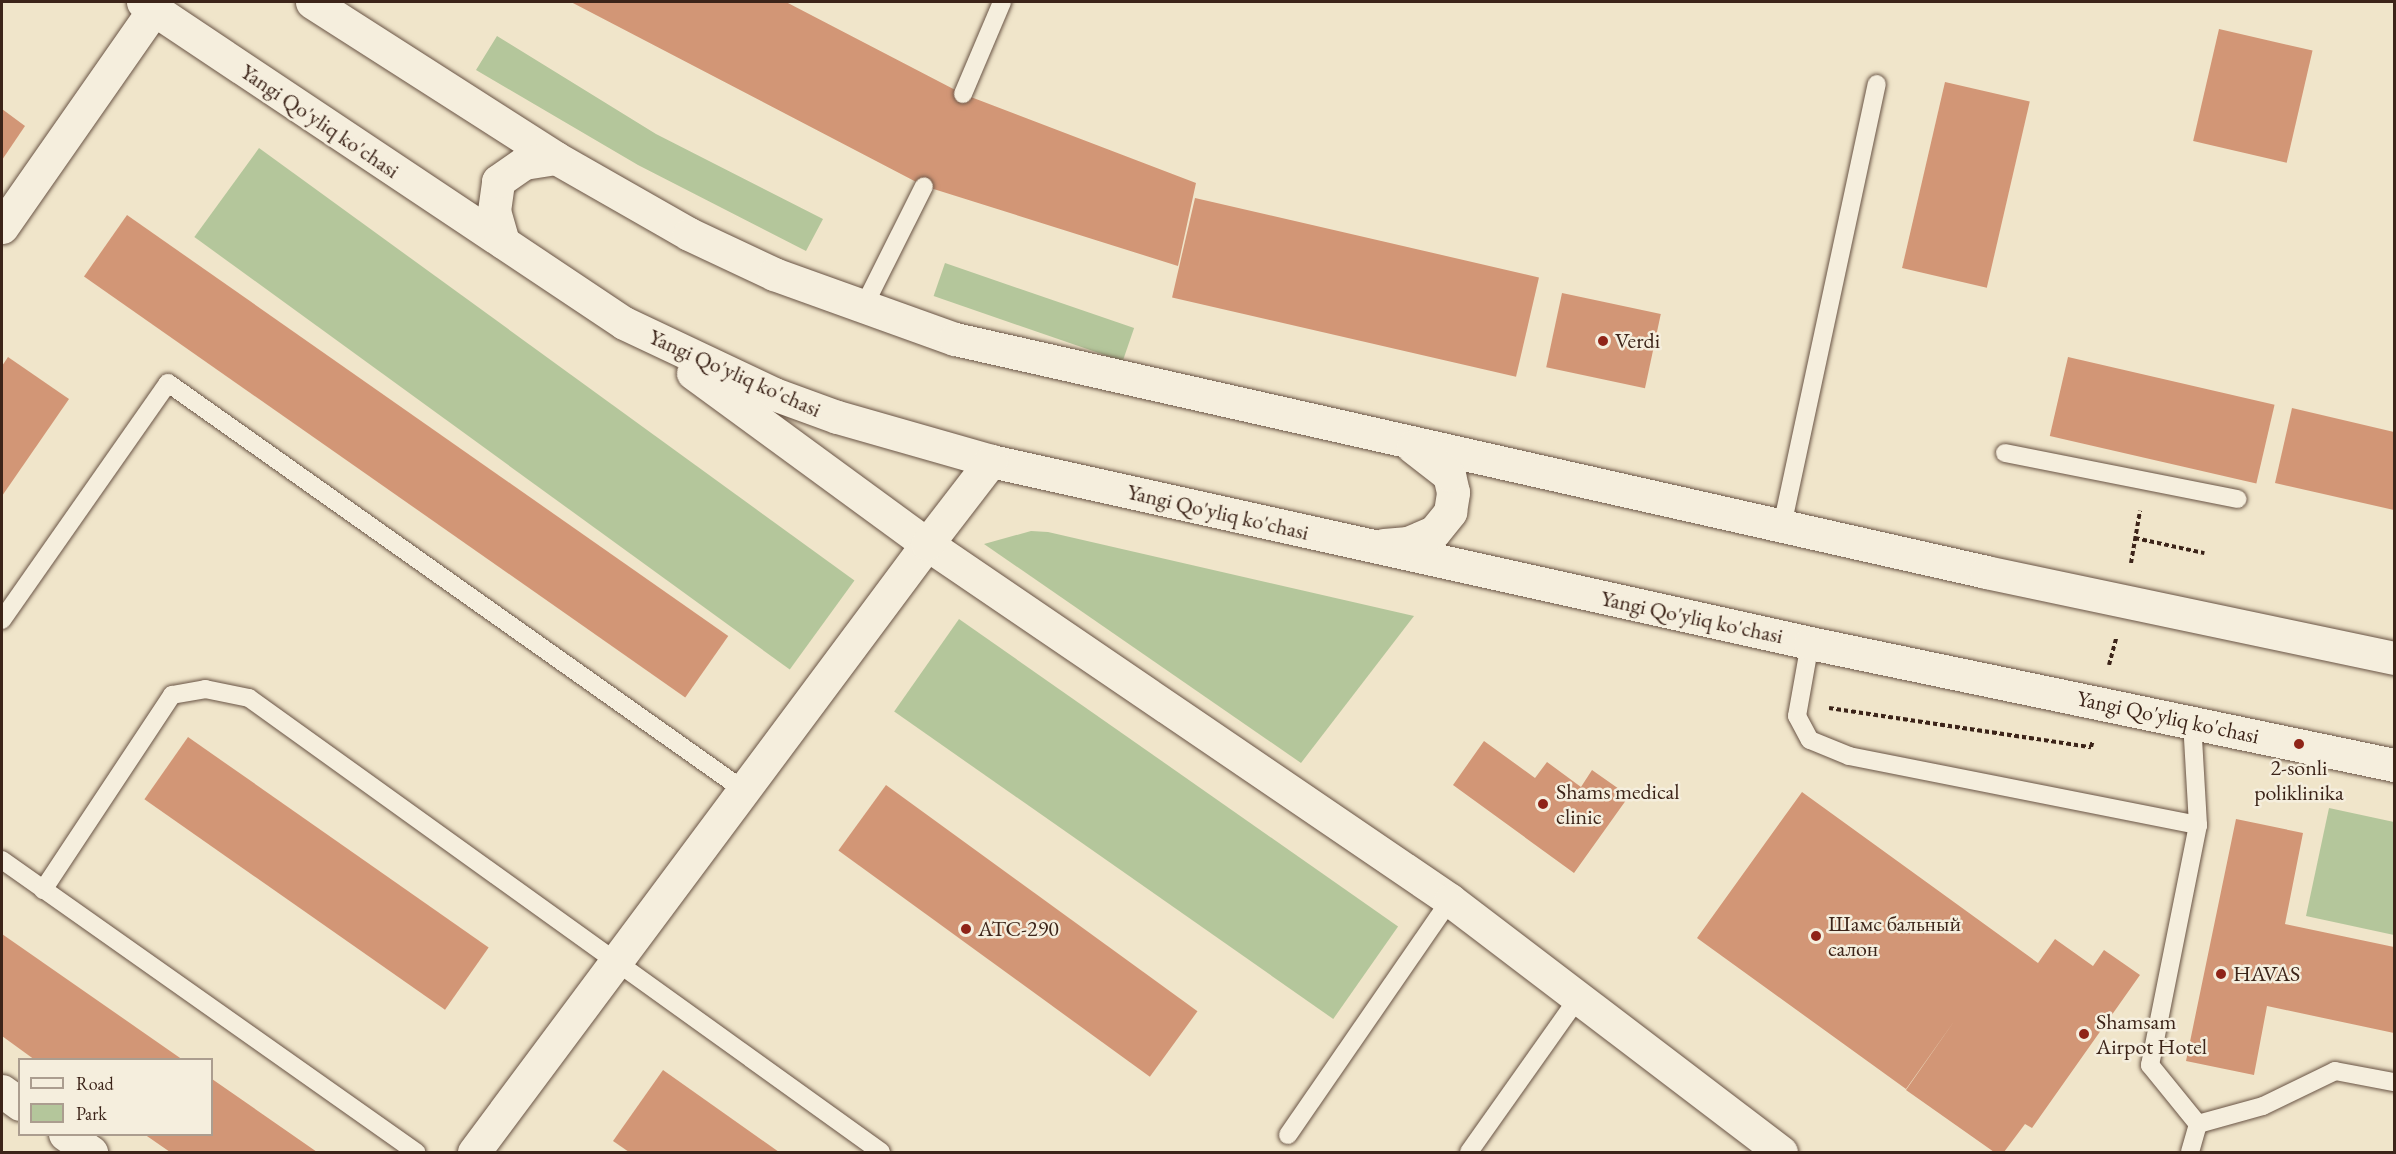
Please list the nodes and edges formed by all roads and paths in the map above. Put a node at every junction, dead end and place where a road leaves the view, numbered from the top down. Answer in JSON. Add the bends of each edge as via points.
{"nodes":[{"id":1,"x":312,"y":2,"type":"edge"},
{"id":2,"x":1002,"y":2,"type":"edge"},
{"id":3,"x":149,"y":5,"type":"edge"},
{"id":4,"x":1877,"y":84,"type":"dead end"},
{"id":5,"x":963,"y":94,"type":"dead end"},
{"id":6,"x":556,"y":158,"type":"junction"},
{"id":7,"x":924,"y":186,"type":"dead end"},
{"id":8,"x":2,"y":227,"type":"edge"},
{"id":9,"x":503,"y":242,"type":"junction"},
{"id":10,"x":863,"y":308,"type":"junction"},
{"id":11,"x":624,"y":323,"type":"junction"},
{"id":12,"x":1399,"y":439,"type":"junction"},
{"id":13,"x":2006,"y":453,"type":"dead end"},
{"id":14,"x":991,"y":461,"type":"junction"},
{"id":15,"x":2237,"y":499,"type":"dead end"},
{"id":16,"x":2141,"y":507,"type":"dead end"},
{"id":17,"x":1782,"y":526,"type":"junction"},
{"id":18,"x":2135,"y":538,"type":"junction"},
{"id":19,"x":927,"y":544,"type":"junction"},
{"id":20,"x":1371,"y":546,"type":"junction"},
{"id":21,"x":2204,"y":553,"type":"dead end"},
{"id":22,"x":2124,"y":598,"type":"junction"},
{"id":23,"x":2,"y":620,"type":"edge"},
{"id":24,"x":1810,"y":643,"type":"junction"},
{"id":25,"x":2394,"y":658,"type":"edge"},
{"id":26,"x":2101,"y":703,"type":"junction"},
{"id":27,"x":1799,"y":704,"type":"junction"},
{"id":28,"x":2192,"y":721,"type":"junction"},
{"id":29,"x":2394,"y":765,"type":"edge"},
{"id":30,"x":742,"y":789,"type":"junction"},
{"id":31,"x":2198,"y":825,"type":"junction"},
{"id":32,"x":2,"y":861,"type":"edge"},
{"id":33,"x":43,"y":890,"type":"junction"},
{"id":34,"x":1450,"y":900,"type":"junction"},
{"id":35,"x":616,"y":959,"type":"junction"},
{"id":36,"x":1578,"y":998,"type":"junction"},
{"id":37,"x":2394,"y":1082,"type":"edge"},
{"id":38,"x":2,"y":1091,"type":"edge"},
{"id":39,"x":18,"y":1103,"type":"edge"},
{"id":40,"x":2198,"y":1124,"type":"junction"},
{"id":41,"x":1288,"y":1134,"type":"dead end"},
{"id":42,"x":68,"y":1136,"type":"edge"},
{"id":43,"x":91,"y":1152,"type":"edge"},
{"id":44,"x":416,"y":1152,"type":"edge"},
{"id":45,"x":474,"y":1152,"type":"edge"},
{"id":46,"x":881,"y":1152,"type":"edge"},
{"id":47,"x":1469,"y":1152,"type":"edge"},
{"id":48,"x":1780,"y":1152,"type":"edge"},
{"id":49,"x":2190,"y":1152,"type":"edge"}],
"edges":[{"from":1,"to":6,"type":"main road"},
{"from":2,"to":5,"type":"lane"},
{"from":3,"to":8,"type":"main road"},
{"from":3,"to":9,"type":"main road","name":"Yangi Qo'yliq ko'chasi"},
{"from":4,"to":17,"type":"lane"},
{"from":6,"to":9,"type":"main road","via":[[524,163],[498,182],[494,211]]},
{"from":6,"to":10,"type":"main road","via":[[731,254]]},
{"from":7,"to":10,"type":"lane"},
{"from":9,"to":11,"type":"main road","name":"Yangi Qo'yliq ko'chasi"},
{"from":10,"to":12,"type":"main road","via":[[955,339]]},
{"from":11,"to":14,"type":"main road","name":"Yangi Qo'yliq ko'chasi","via":[[774,394],[837,417]]},
{"from":11,"to":19,"type":"main road"},
{"from":12,"to":17,"type":"main road"},
{"from":12,"to":20,"type":"main road","via":[[1427,455],[1449,475],[1453,492],[1450,512],[1434,532],[1408,543]]},
{"from":13,"to":15,"type":"lane"},
{"from":14,"to":19,"type":"main road"},
{"from":14,"to":20,"type":"main road","name":"Yangi Qo'yliq ko'chasi"},
{"from":16,"to":18,"type":"path"},
{"from":17,"to":22,"type":"main road"},
{"from":18,"to":21,"type":"path"},
{"from":18,"to":22,"type":"path"},
{"from":19,"to":30,"type":"main road"},
{"from":19,"to":34,"type":"main road"},
{"from":20,"to":24,"type":"main road","name":"Yangi Qo'yliq ko'chasi"},
{"from":22,"to":25,"type":"main road"},
{"from":22,"to":26,"type":"path"},
{"from":23,"to":30,"type":"lane","via":[[168,384]]},
{"from":24,"to":26,"type":"main road","name":"Yangi Qo'yliq ko'chasi"},
{"from":24,"to":27,"type":"lane"},
{"from":26,"to":27,"type":"path","via":[[2091,747]]},
{"from":26,"to":28,"type":"main road","name":"Yangi Qo'yliq ko'chasi"},
{"from":27,"to":31,"type":"lane","via":[[1797,716],[1810,740],[1849,756]]},
{"from":28,"to":29,"type":"main road","name":"Yangi Qo'yliq ko'chasi"},
{"from":28,"to":31,"type":"lane"},
{"from":30,"to":35,"type":"main road"},
{"from":31,"to":40,"type":"lane","via":[[2150,1065]]},
{"from":32,"to":33,"type":"lane"},
{"from":33,"to":35,"type":"lane","via":[[172,695],[205,689],[249,698]]},
{"from":33,"to":44,"type":"lane"},
{"from":34,"to":36,"type":"main road"},
{"from":34,"to":41,"type":"lane"},
{"from":35,"to":45,"type":"main road"},
{"from":35,"to":46,"type":"lane"},
{"from":36,"to":47,"type":"lane"},
{"from":36,"to":48,"type":"main road"},
{"from":37,"to":40,"type":"lane","via":[[2335,1071],[2263,1106]]},
{"from":38,"to":39,"type":"main road"},
{"from":40,"to":49,"type":"lane"},
{"from":42,"to":43,"type":"main road"}]}
